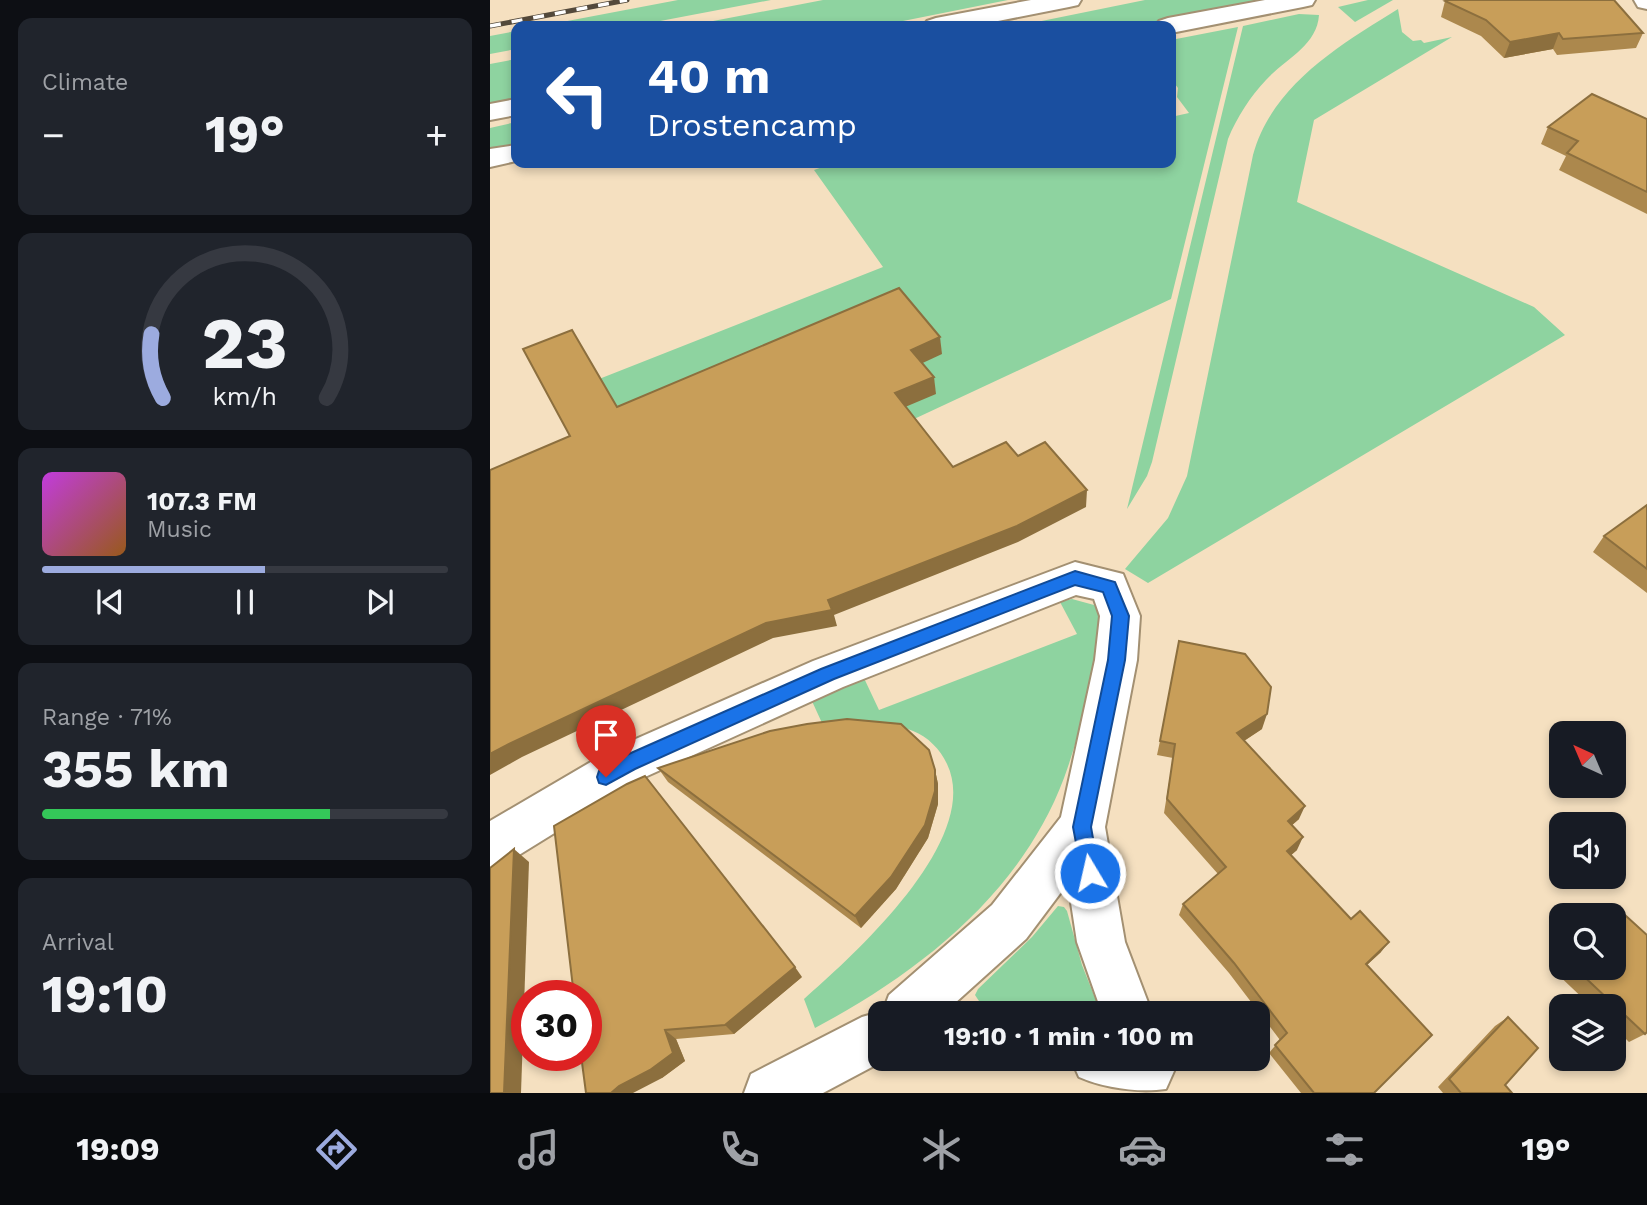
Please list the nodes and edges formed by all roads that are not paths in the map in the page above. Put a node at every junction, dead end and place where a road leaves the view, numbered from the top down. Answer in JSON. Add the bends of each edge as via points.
{"nodes":[{"id":1,"x":1069,"y":0,"type":"edge"},
{"id":2,"x":1303,"y":0,"type":"edge"},
{"id":3,"x":962,"y":21,"type":"edge"},
{"id":4,"x":1176,"y":24,"type":"edge"},
{"id":5,"x":511,"y":108,"type":"edge"},
{"id":6,"x":490,"y":113,"type":"edge"},
{"id":7,"x":511,"y":154,"type":"edge"},
{"id":8,"x":490,"y":159,"type":"edge"},
{"id":9,"x":1082,"y":827,"type":"junction"},
{"id":10,"x":490,"y":847,"type":"edge"},
{"id":11,"x":920,"y":1001,"type":"edge"},
{"id":12,"x":1123,"y":1001,"type":"edge"},
{"id":13,"x":868,"y":1041,"type":"edge"},
{"id":14,"x":770,"y":1093,"type":"edge"}],
"edges":[{"from":1,"to":3,"type":"street"},
{"from":2,"to":4,"type":"street"},
{"from":5,"to":6,"type":"street"},
{"from":7,"to":8,"type":"street"},
{"from":9,"to":10,"type":"street","via":[[1116,660],[1120,616],[1109,586],[1075,578],[828,674],[629,763]]},
{"from":9,"to":11,"type":"street","via":[[1009,922]]},
{"from":9,"to":12,"type":"street","via":[[1101,942]]},
{"from":13,"to":14,"type":"street"}]}
